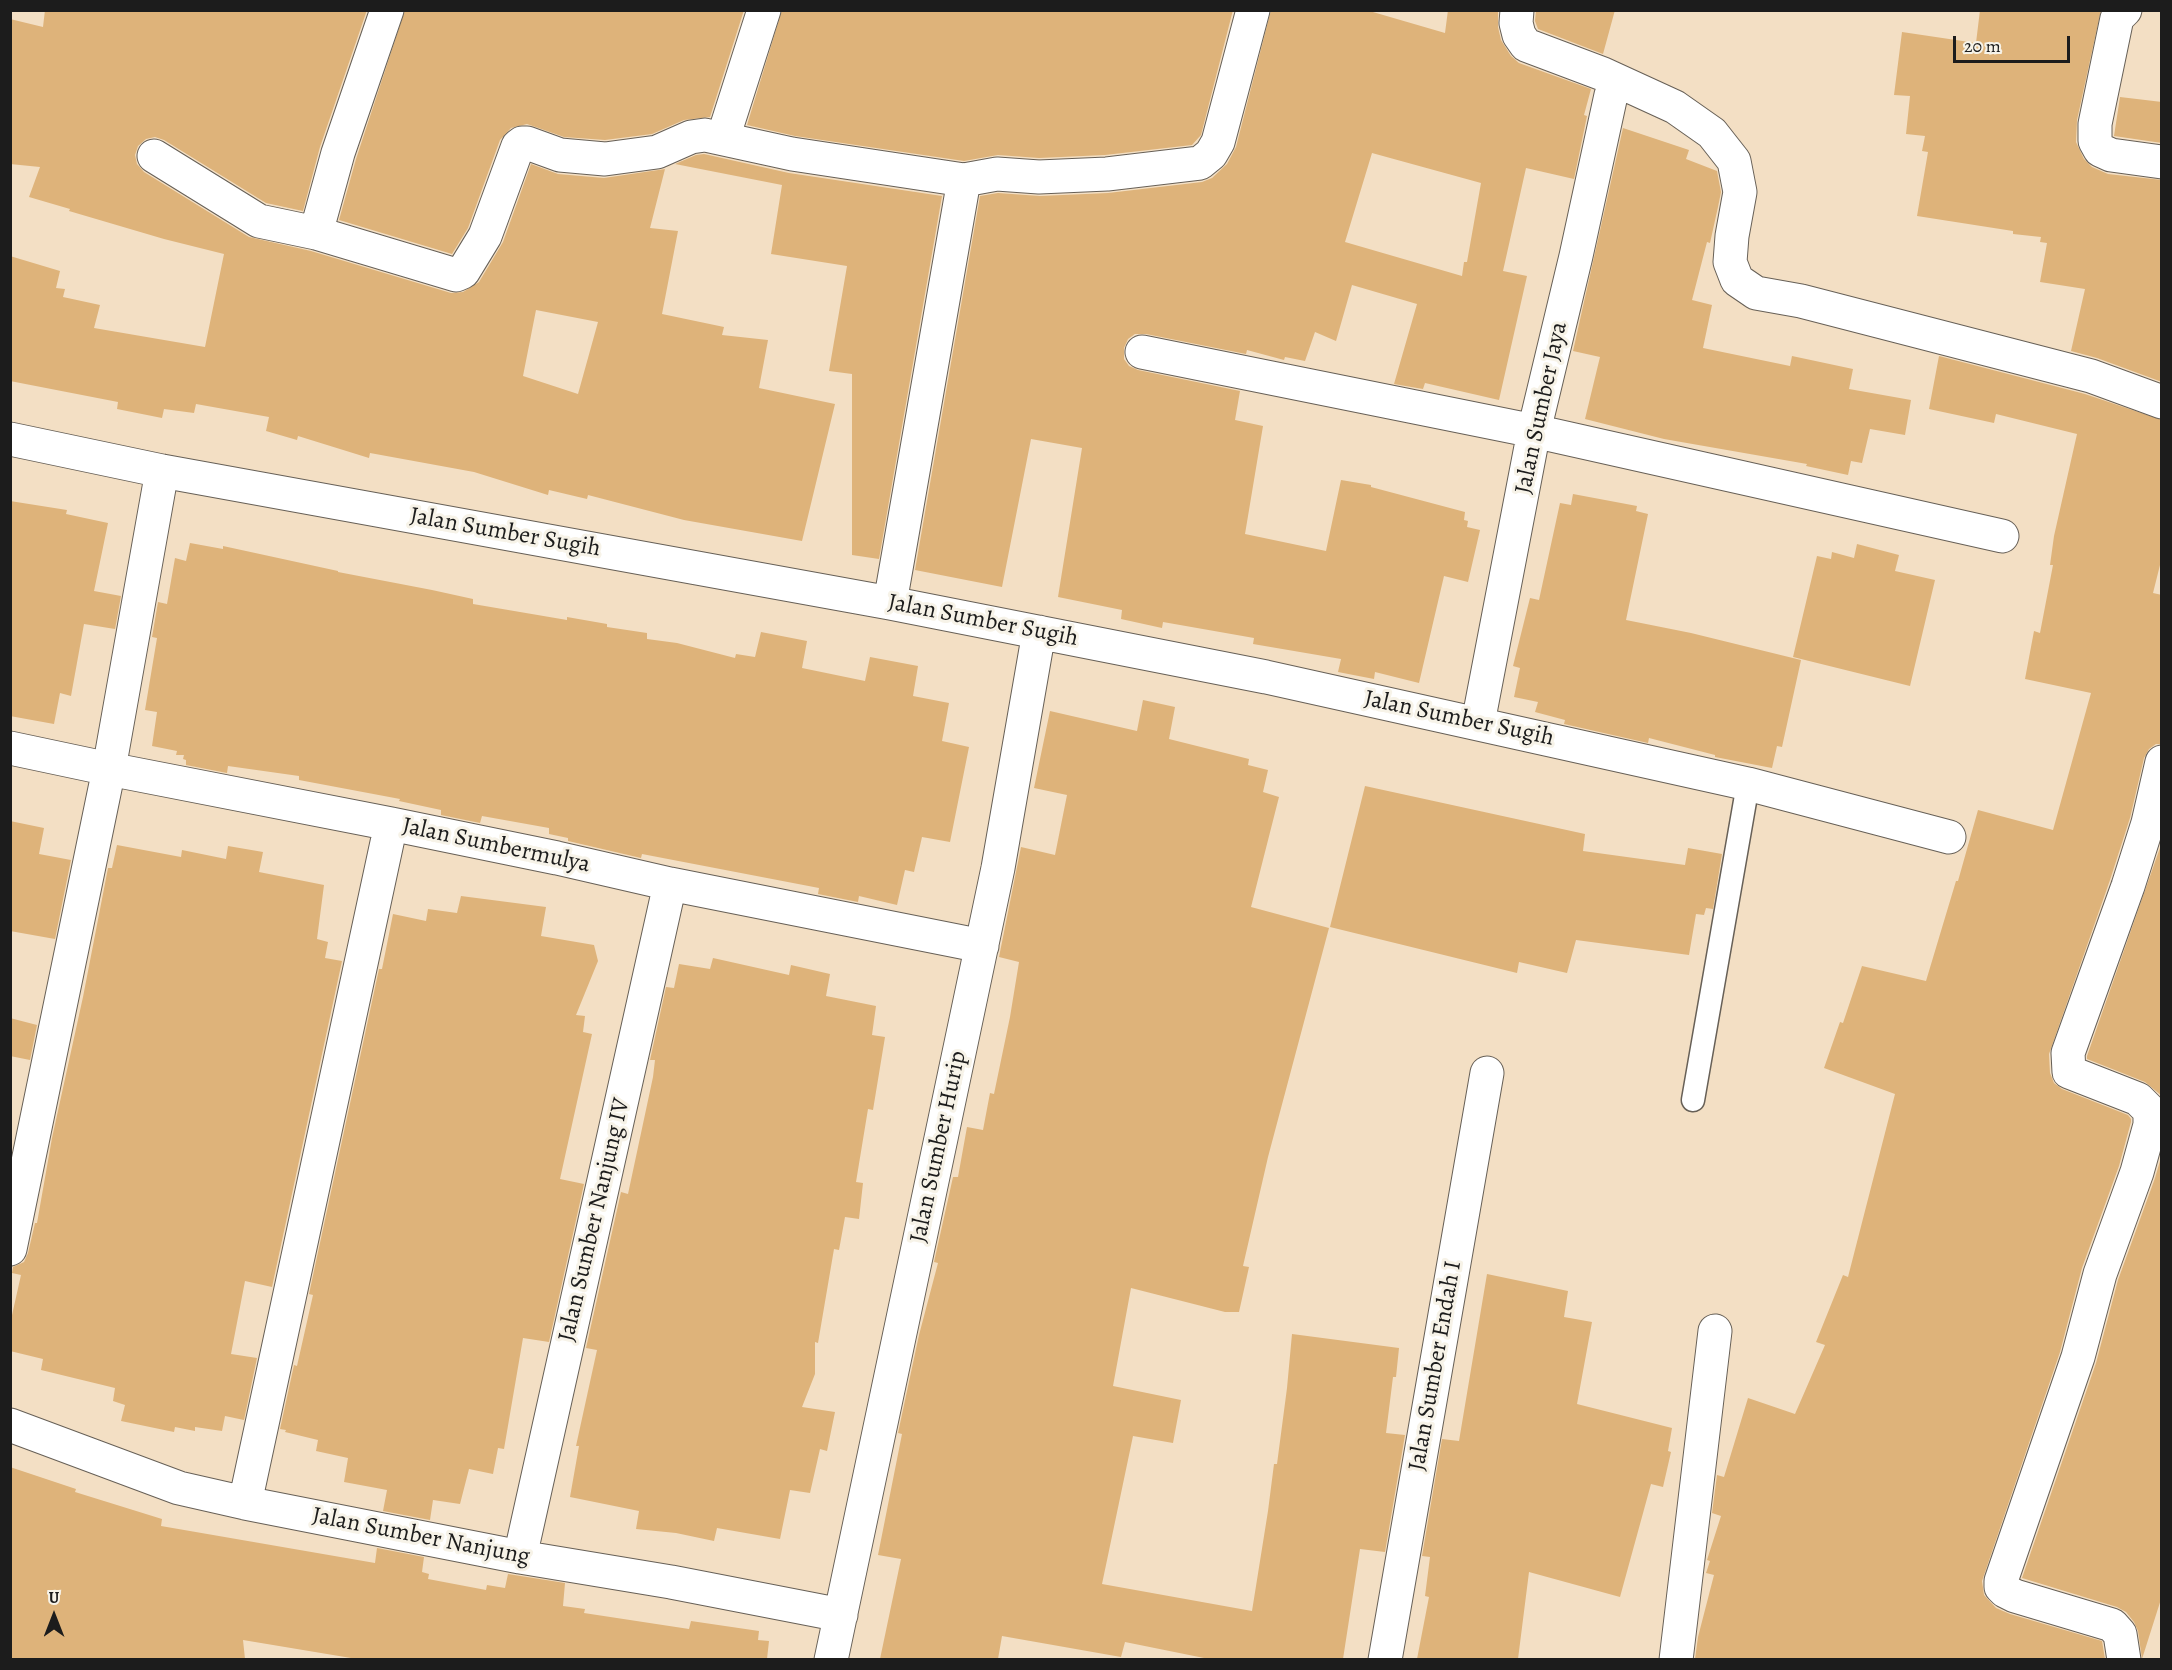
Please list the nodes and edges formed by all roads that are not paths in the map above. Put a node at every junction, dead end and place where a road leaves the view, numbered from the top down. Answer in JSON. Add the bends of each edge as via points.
{"nodes":[{"id":1,"x":387,"y":10,"type":"edge"},
{"id":2,"x":764,"y":10,"type":"edge"},
{"id":3,"x":1253,"y":10,"type":"edge"},
{"id":4,"x":1517,"y":10,"type":"edge"},
{"id":5,"x":2125,"y":10,"type":"edge"},
{"id":6,"x":1611,"y":95,"type":"dead end"},
{"id":7,"x":723,"y":138,"type":"junction"},
{"id":8,"x":154,"y":156,"type":"dead end"},
{"id":9,"x":2162,"y":162,"type":"edge"},
{"id":10,"x":964,"y":180,"type":"junction"},
{"id":11,"x":316,"y":233,"type":"junction"},
{"id":12,"x":1142,"y":352,"type":"dead end"},
{"id":13,"x":2162,"y":402,"type":"edge"},
{"id":14,"x":1534,"y":431,"type":"junction"},
{"id":15,"x":10,"y":439,"type":"edge"},
{"id":16,"x":162,"y":471,"type":"junction"},
{"id":17,"x":2002,"y":536,"type":"dead end"},
{"id":18,"x":890,"y":603,"type":"junction"},
{"id":19,"x":1039,"y":632,"type":"junction"},
{"id":20,"x":1478,"y":723,"type":"junction"},
{"id":21,"x":10,"y":748,"type":"edge"},
{"id":22,"x":2162,"y":762,"type":"edge"},
{"id":23,"x":109,"y":769,"type":"junction"},
{"id":24,"x":1748,"y":784,"type":"junction"},
{"id":25,"x":391,"y":824,"type":"junction"},
{"id":26,"x":1949,"y":837,"type":"dead end"},
{"id":27,"x":670,"y":884,"type":"junction"},
{"id":28,"x":982,"y":946,"type":"junction"},
{"id":29,"x":1487,"y":1073,"type":"dead end"},
{"id":30,"x":1694,"y":1100,"type":"dead end"},
{"id":31,"x":10,"y":1249,"type":"edge"},
{"id":32,"x":1715,"y":1332,"type":"dead end"},
{"id":33,"x":10,"y":1425,"type":"edge"},
{"id":34,"x":245,"y":1503,"type":"junction"},
{"id":35,"x":520,"y":1557,"type":"junction"},
{"id":36,"x":841,"y":1615,"type":"junction"},
{"id":37,"x":831,"y":1659,"type":"edge"},
{"id":38,"x":1385,"y":1659,"type":"edge"},
{"id":39,"x":1676,"y":1659,"type":"edge"},
{"id":40,"x":2124,"y":1659,"type":"edge"}],
"edges":[{"from":1,"to":11,"type":"street"},
{"from":2,"to":7,"type":"street"},
{"from":3,"to":10,"type":"street","via":[[1218,142],[1200,163],[1107,174],[997,174]]},
{"from":4,"to":13,"type":"street","via":[[1515,23],[1526,45],[1675,107],[1712,133],[1734,161],[1740,192],[1730,262],[1737,280],[1756,293],[1801,301],[2091,376]]},
{"from":5,"to":9,"type":"street","via":[[2117,18],[2095,141],[2100,150],[2111,155]]},
{"from":6,"to":14,"type":"street","name":"Jalan Sumber Jaya"},
{"from":7,"to":10,"type":"street","via":[[792,154]]},
{"from":7,"to":11,"type":"street","via":[[691,137],[657,152],[605,159],[560,155],[522,143],[485,237],[463,272],[456,275]]},
{"from":8,"to":11,"type":"street","via":[[259,221]]},
{"from":10,"to":18,"type":"street"},
{"from":12,"to":14,"type":"street"},
{"from":14,"to":17,"type":"street"},
{"from":14,"to":20,"type":"street","name":"Jalan Sumber Jaya"},
{"from":15,"to":16,"type":"street","name":"Jalan Sumber Sugih"},
{"from":16,"to":18,"type":"street","name":"Jalan Sumber Sugih"},
{"from":16,"to":23,"type":"street"},
{"from":18,"to":19,"type":"street","name":"Jalan Sumber Sugih"},
{"from":19,"to":20,"type":"street","name":"Jalan Sumber Sugih"},
{"from":19,"to":28,"type":"street","name":"Jalan Sumber Hurip"},
{"from":20,"to":24,"type":"street","name":"Jalan Sumber Sugih"},
{"from":21,"to":23,"type":"street","name":"Jalan Sumbermulya"},
{"from":22,"to":40,"type":"street","via":[[2131,876],[2068,1053],[2069,1072],[2138,1099],[2150,1111],[2150,1125],[2100,1275],[2078,1357],[2001,1581],[2001,1587],[2015,1596],[2112,1625],[2120,1634]]},
{"from":23,"to":25,"type":"street","name":"Jalan Sumbermulya"},
{"from":23,"to":31,"type":"street"},
{"from":24,"to":26,"type":"street","name":"Jalan Sumber Sugih"},
{"from":24,"to":30,"type":"lane"},
{"from":25,"to":27,"type":"street","name":"Jalan Sumbermulya"},
{"from":25,"to":34,"type":"street"},
{"from":27,"to":28,"type":"street","name":"Jalan Sumbermulya"},
{"from":27,"to":35,"type":"street","name":"Jalan Sumber Nanjung IV"},
{"from":28,"to":36,"type":"street","name":"Jalan Sumber Hurip"},
{"from":29,"to":38,"type":"street","name":"Jalan Sumber Endah I"},
{"from":32,"to":39,"type":"street"},
{"from":33,"to":34,"type":"street","name":"Jalan Sumber Nanjung","via":[[179,1488]]},
{"from":34,"to":35,"type":"street","name":"Jalan Sumber Nanjung"},
{"from":35,"to":36,"type":"street","name":"Jalan Sumber Nanjung"},
{"from":36,"to":37,"type":"street","name":"Jalan Sumber Hurip"}]}
